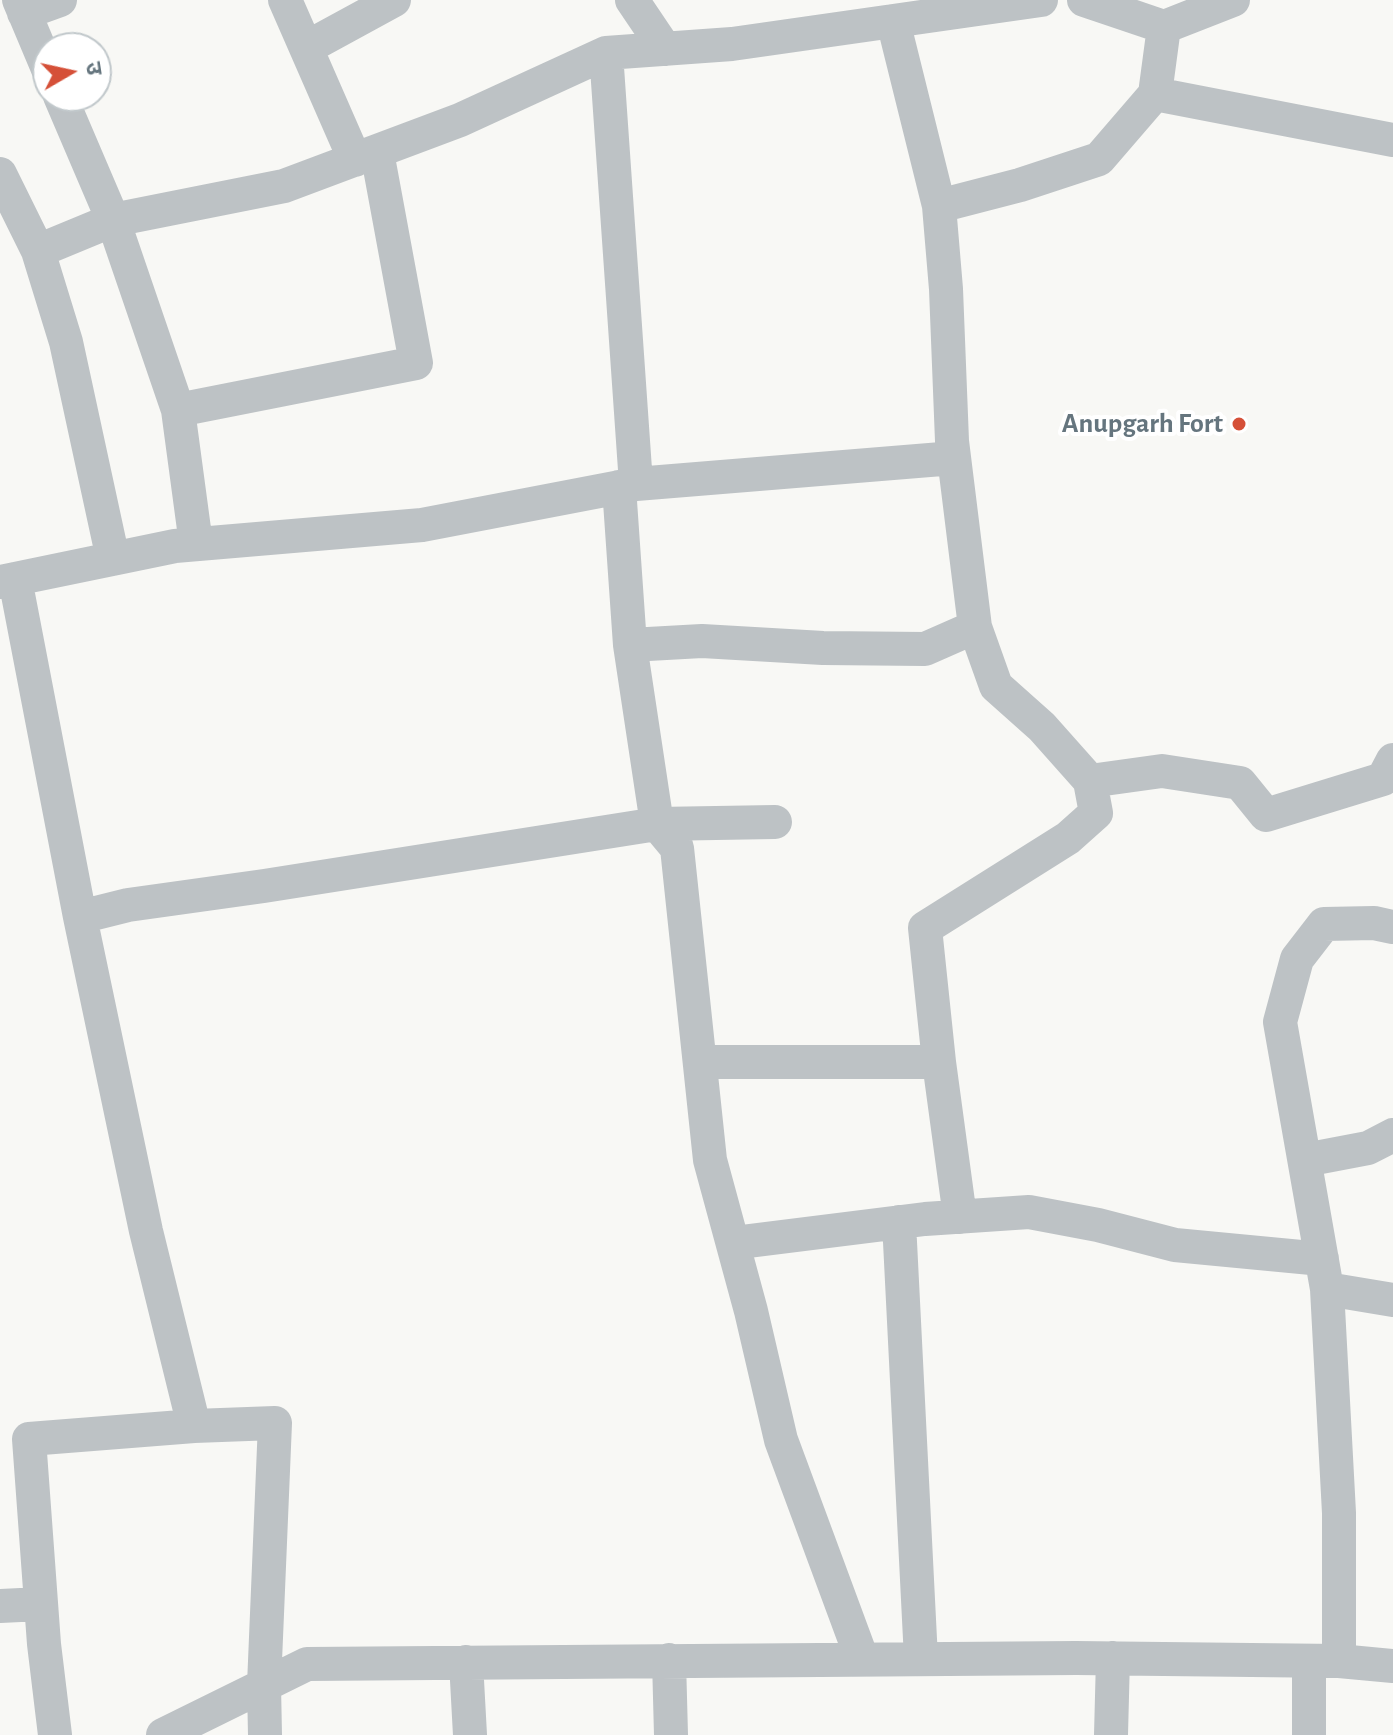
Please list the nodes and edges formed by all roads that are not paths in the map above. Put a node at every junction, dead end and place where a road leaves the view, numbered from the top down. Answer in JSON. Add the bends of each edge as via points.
{"nodes":[{"id":1,"x":60,"y":0,"type":"edge"},
{"id":2,"x":285,"y":0,"type":"edge"},
{"id":3,"x":394,"y":0,"type":"edge"},
{"id":4,"x":632,"y":0,"type":"edge"},
{"id":5,"x":1041,"y":0,"type":"edge"},
{"id":6,"x":1084,"y":0,"type":"edge"},
{"id":7,"x":1233,"y":0,"type":"edge"},
{"id":8,"x":21,"y":6,"type":"edge"},
{"id":9,"x":893,"y":21,"type":"junction"},
{"id":10,"x":1164,"y":27,"type":"junction"},
{"id":11,"x":32,"y":32,"type":"edge"},
{"id":12,"x":306,"y":48,"type":"junction"},
{"id":13,"x":665,"y":49,"type":"junction"},
{"id":14,"x":606,"y":53,"type":"junction"},
{"id":15,"x":1155,"y":94,"type":"junction"},
{"id":16,"x":67,"y":112,"type":"edge"},
{"id":17,"x":1393,"y":140,"type":"edge"},
{"id":18,"x":366,"y":156,"type":"junction"},
{"id":19,"x":0,"y":174,"type":"edge"},
{"id":20,"x":939,"y":206,"type":"junction"},
{"id":21,"x":113,"y":220,"type":"junction"},
{"id":22,"x":38,"y":251,"type":"junction"},
{"id":23,"x":178,"y":410,"type":"junction"},
{"id":24,"x":954,"y":458,"type":"junction"},
{"id":25,"x":628,"y":485,"type":"junction"},
{"id":26,"x":196,"y":544,"type":"junction"},
{"id":27,"x":113,"y":559,"type":"junction"},
{"id":28,"x":8,"y":581,"type":"edge"},
{"id":29,"x":975,"y":627,"type":"junction"},
{"id":30,"x":630,"y":645,"type":"junction"},
{"id":31,"x":1390,"y":774,"type":"edge"},
{"id":32,"x":1090,"y":781,"type":"junction"},
{"id":33,"x":775,"y":822,"type":"dead end"},
{"id":34,"x":657,"y":824,"type":"junction"},
{"id":35,"x":80,"y":917,"type":"junction"},
{"id":36,"x":1393,"y":927,"type":"edge"},
{"id":37,"x":700,"y":1062,"type":"junction"},
{"id":38,"x":939,"y":1062,"type":"junction"},
{"id":39,"x":1393,"y":1135,"type":"edge"},
{"id":40,"x":1305,"y":1160,"type":"junction"},
{"id":41,"x":960,"y":1217,"type":"junction"},
{"id":42,"x":899,"y":1222,"type":"junction"},
{"id":43,"x":733,"y":1243,"type":"junction"},
{"id":44,"x":1324,"y":1274,"type":"junction"},
{"id":45,"x":1393,"y":1300,"type":"edge"},
{"id":46,"x":194,"y":1426,"type":"junction"},
{"id":47,"x":15,"y":1462,"type":"edge"},
{"id":48,"x":41,"y":1604,"type":"junction"},
{"id":49,"x":0,"y":1606,"type":"edge"},
{"id":50,"x":1113,"y":1658,"type":"junction"},
{"id":51,"x":862,"y":1659,"type":"junction"},
{"id":52,"x":921,"y":1659,"type":"junction"},
{"id":53,"x":669,"y":1660,"type":"junction"},
{"id":54,"x":1324,"y":1661,"type":"junction"},
{"id":55,"x":466,"y":1662,"type":"junction"},
{"id":56,"x":1393,"y":1666,"type":"edge"},
{"id":57,"x":264,"y":1685,"type":"junction"},
{"id":58,"x":55,"y":1735,"type":"edge"},
{"id":59,"x":163,"y":1735,"type":"edge"},
{"id":60,"x":265,"y":1735,"type":"edge"},
{"id":61,"x":470,"y":1735,"type":"edge"},
{"id":62,"x":671,"y":1735,"type":"edge"},
{"id":63,"x":1111,"y":1735,"type":"edge"},
{"id":64,"x":1309,"y":1735,"type":"edge"}],
"edges":[{"from":1,"to":8,"type":"street"},
{"from":2,"to":12,"type":"street"},
{"from":3,"to":12,"type":"street"},
{"from":4,"to":13,"type":"street"},
{"from":5,"to":9,"type":"street"},
{"from":6,"to":10,"type":"street"},
{"from":7,"to":10,"type":"street"},
{"from":8,"to":11,"type":"street"},
{"from":9,"to":13,"type":"street"},
{"from":9,"to":20,"type":"street"},
{"from":10,"to":15,"type":"street"},
{"from":12,"to":18,"type":"street"},
{"from":13,"to":14,"type":"street"},
{"from":14,"to":18,"type":"street"},
{"from":14,"to":25,"type":"street"},
{"from":15,"to":17,"type":"street"},
{"from":15,"to":20,"type":"street","via":[[1099,159]]},
{"from":16,"to":21,"type":"street"},
{"from":18,"to":21,"type":"street","via":[[284,186]]},
{"from":18,"to":23,"type":"street","via":[[416,363]]},
{"from":19,"to":22,"type":"street"},
{"from":20,"to":24,"type":"street"},
{"from":21,"to":22,"type":"street"},
{"from":21,"to":23,"type":"street"},
{"from":22,"to":27,"type":"street","via":[[66,342]]},
{"from":23,"to":26,"type":"street"},
{"from":24,"to":25,"type":"street"},
{"from":24,"to":29,"type":"street"},
{"from":25,"to":26,"type":"street","via":[[422,525]]},
{"from":25,"to":30,"type":"street"},
{"from":26,"to":27,"type":"street"},
{"from":27,"to":28,"type":"street"},
{"from":28,"to":35,"type":"street"},
{"from":29,"to":30,"type":"street","via":[[925,649],[702,641]]},
{"from":29,"to":32,"type":"street","via":[[996,686]]},
{"from":30,"to":34,"type":"street"},
{"from":31,"to":32,"type":"street","via":[[1266,815],[1240,783],[1162,771]]},
{"from":32,"to":38,"type":"street","via":[[1096,813],[1078,830],[925,928]]},
{"from":33,"to":34,"type":"street"},
{"from":34,"to":35,"type":"street","via":[[128,905]]},
{"from":34,"to":37,"type":"street","via":[[677,848]]},
{"from":35,"to":46,"type":"street","via":[[146,1231]]},
{"from":36,"to":40,"type":"street","via":[[1324,924],[1297,959],[1280,1022]]},
{"from":37,"to":38,"type":"street"},
{"from":37,"to":43,"type":"street","via":[[710,1160]]},
{"from":38,"to":41,"type":"street"},
{"from":39,"to":40,"type":"street","via":[[1368,1148]]},
{"from":40,"to":44,"type":"street"},
{"from":41,"to":42,"type":"street"},
{"from":41,"to":44,"type":"street","via":[[1029,1212]]},
{"from":42,"to":43,"type":"street"},
{"from":42,"to":52,"type":"street"},
{"from":43,"to":51,"type":"street","via":[[781,1440]]},
{"from":44,"to":45,"type":"street"},
{"from":44,"to":54,"type":"street","via":[[1339,1513]]},
{"from":46,"to":47,"type":"street","via":[[29,1439]]},
{"from":46,"to":57,"type":"street","via":[[275,1423]]},
{"from":47,"to":48,"type":"street"},
{"from":48,"to":49,"type":"street"},
{"from":48,"to":58,"type":"street"},
{"from":50,"to":52,"type":"street"},
{"from":50,"to":54,"type":"street"},
{"from":50,"to":63,"type":"street"},
{"from":51,"to":52,"type":"street"},
{"from":51,"to":53,"type":"street"},
{"from":53,"to":55,"type":"street"},
{"from":53,"to":62,"type":"street"},
{"from":54,"to":56,"type":"street"},
{"from":54,"to":64,"type":"street"},
{"from":55,"to":57,"type":"street","via":[[307,1664]]},
{"from":55,"to":61,"type":"street"},
{"from":57,"to":59,"type":"street"},
{"from":57,"to":60,"type":"street"}]}
